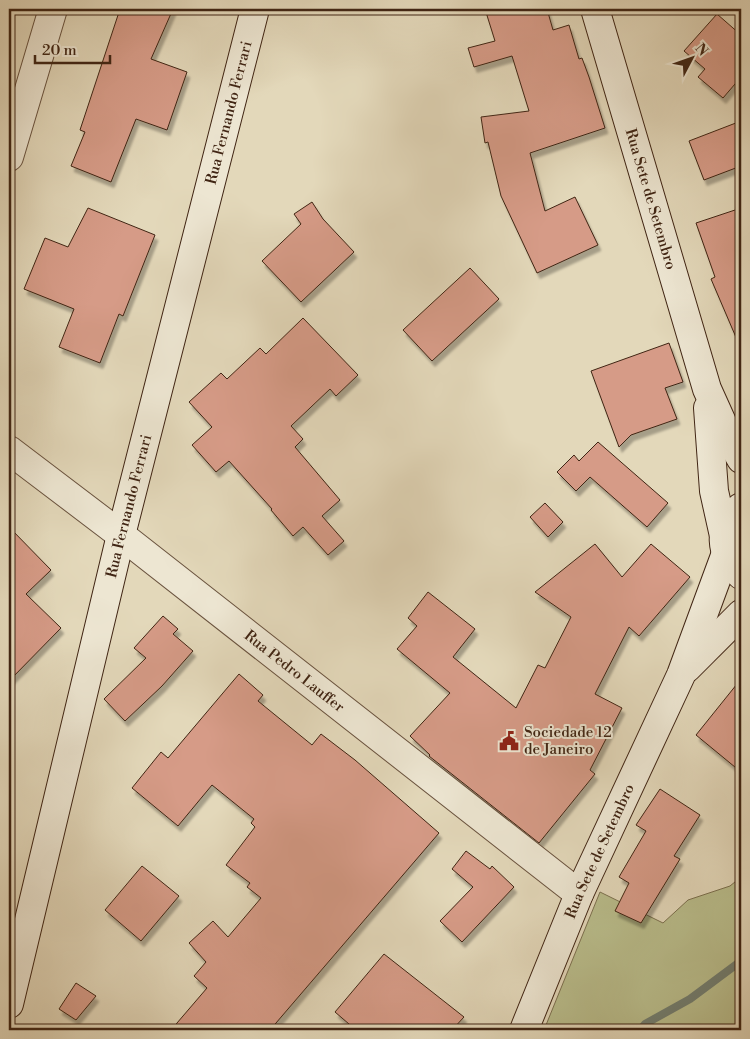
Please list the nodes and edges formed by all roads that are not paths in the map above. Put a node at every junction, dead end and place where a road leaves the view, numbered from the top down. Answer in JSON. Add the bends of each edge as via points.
{"nodes":[{"id":1,"x":53,"y":9,"type":"edge"},
{"id":2,"x":255,"y":9,"type":"edge"},
{"id":3,"x":595,"y":9,"type":"edge"},
{"id":4,"x":9,"y":157,"type":"edge"},
{"id":5,"x":707,"y":389,"type":"junction"},
{"id":6,"x":9,"y":450,"type":"edge"},
{"id":7,"x":741,"y":459,"type":"edge"},
{"id":8,"x":741,"y":507,"type":"edge"},
{"id":9,"x":121,"y":535,"type":"junction"},
{"id":10,"x":725,"y":545,"type":"junction"},
{"id":11,"x":741,"y":575,"type":"edge"},
{"id":12,"x":741,"y":614,"type":"edge"},
{"id":13,"x":681,"y":675,"type":"junction"},
{"id":14,"x":579,"y":894,"type":"junction"},
{"id":15,"x":9,"y":1004,"type":"edge"},
{"id":16,"x":524,"y":1030,"type":"edge"}],
"edges":[{"from":1,"to":4,"type":"main road"},
{"from":2,"to":9,"type":"main road","name":"Rua Fernando Ferrari"},
{"from":3,"to":5,"type":"main road","name":"Rua Sete de Setembro"},
{"from":5,"to":7,"type":"main road","name":"Rua Sete de Setembro"},
{"from":5,"to":10,"type":"main road","name":"Rua Sete de Setembro","via":[[712,473]]},
{"from":6,"to":9,"type":"main road","name":"Rua Pedro Lauffer"},
{"from":8,"to":10,"type":"main road","via":[[728,520]]},
{"from":9,"to":14,"type":"main road","name":"Rua Pedro Lauffer"},
{"from":9,"to":15,"type":"main road","name":"Rua Fernando Ferrari"},
{"from":10,"to":11,"type":"main road","via":[[732,566]]},
{"from":10,"to":13,"type":"main road","name":"Rua Sete de Setembro"},
{"from":12,"to":13,"type":"main road","name":"Rua Sete de Setembro"},
{"from":13,"to":14,"type":"main road","name":"Rua Sete de Setembro"},
{"from":14,"to":16,"type":"main road","name":"Rua Sete de Setembro"}]}
